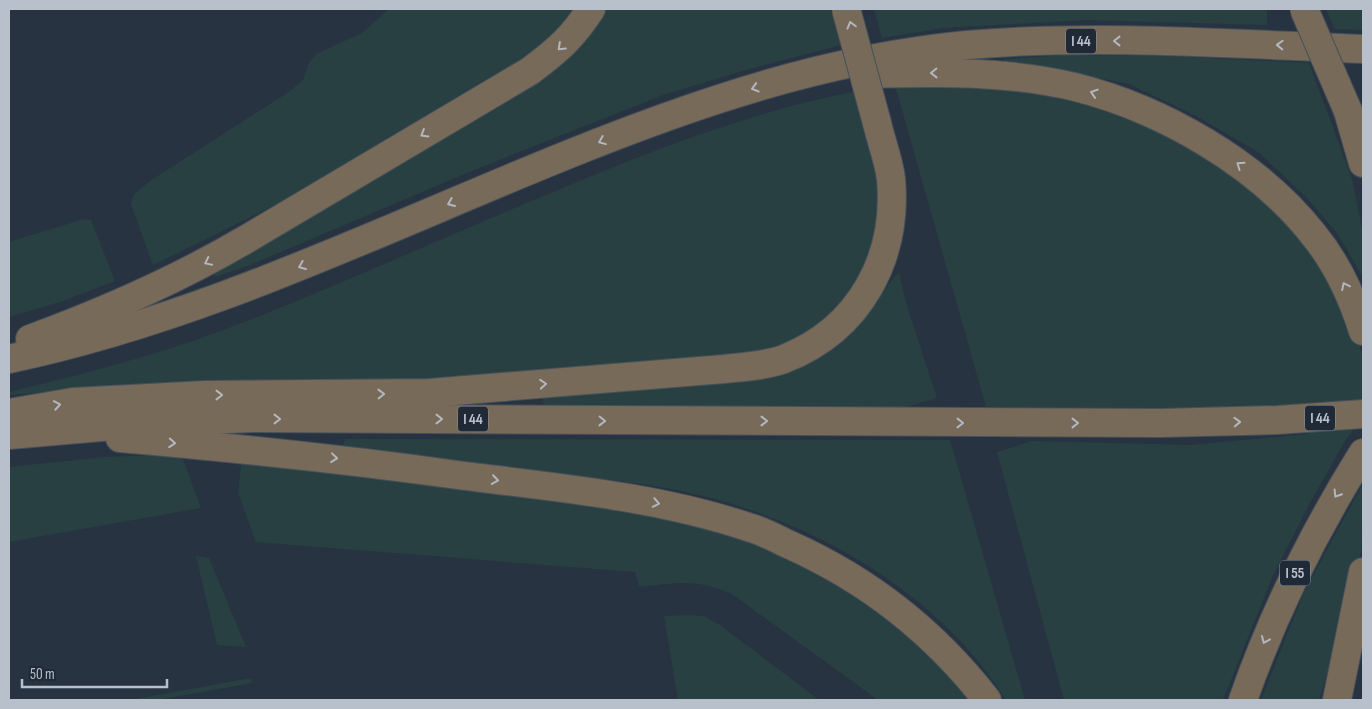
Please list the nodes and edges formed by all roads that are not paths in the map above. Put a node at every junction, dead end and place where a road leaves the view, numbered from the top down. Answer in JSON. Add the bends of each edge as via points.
{"nodes":[{"id":1,"x":591,"y":9,"type":"edge"},
{"id":2,"x":846,"y":9,"type":"edge"},
{"id":3,"x":1304,"y":9,"type":"edge"},
{"id":4,"x":1363,"y":49,"type":"edge"},
{"id":5,"x":802,"y":75,"type":"junction"},
{"id":6,"x":1363,"y":163,"type":"edge"},
{"id":7,"x":1363,"y":331,"type":"edge"},
{"id":8,"x":9,"y":347,"type":"edge"},
{"id":9,"x":9,"y":358,"type":"edge"},
{"id":10,"x":9,"y":413,"type":"edge"},
{"id":11,"x":1363,"y":414,"type":"edge"},
{"id":12,"x":36,"y":432,"type":"junction"},
{"id":13,"x":9,"y":435,"type":"edge"},
{"id":14,"x":1363,"y":453,"type":"edge"},
{"id":15,"x":1363,"y":572,"type":"edge"},
{"id":16,"x":1363,"y":635,"type":"edge"},
{"id":17,"x":987,"y":700,"type":"edge"},
{"id":18,"x":1242,"y":700,"type":"edge"},
{"id":19,"x":1338,"y":700,"type":"edge"}],
"edges":[{"from":1,"to":8,"type":"highway","one_way":true,"via":[[575,34],[530,71],[215,258],[111,306]]},
{"from":10,"to":2,"type":"highway","one_way":true,"bridge":true,"via":[[73,402],[205,395],[495,389],[724,369],[783,360],[819,339],[847,316],[865,294],[888,241],[891,177]]},
{"from":3,"to":6,"type":"highway","bridge":true,"via":[[1348,112]]},
{"from":4,"to":5,"type":"highway","number":"I 44","one_way":true,"via":[[1057,41],[967,46],[894,56]]},
{"from":7,"to":5,"type":"highway","one_way":true,"via":[[1337,269],[1314,234],[1287,204],[1253,174],[1167,122],[1122,102],[1075,87],[1020,77],[955,72]]},
{"from":5,"to":9,"type":"highway","number":"I 44","one_way":true,"via":[[721,98],[622,133],[200,305],[101,336]]},
{"from":12,"to":11,"type":"highway","number":"I 44","one_way":true,"via":[[253,418],[911,423],[1277,420]]},
{"from":12,"to":13,"type":"highway","number":"I 44"},
{"from":12,"to":17,"type":"highway","one_way":true,"via":[[340,459],[639,500],[698,512],[754,528],[843,571],[886,600],[936,641]]},
{"from":14,"to":18,"type":"highway","number":"I 55","one_way":true,"via":[[1326,513],[1288,586]]},
{"from":15,"to":19,"type":"highway"},
{"from":16,"to":19,"type":"highway"}]}
